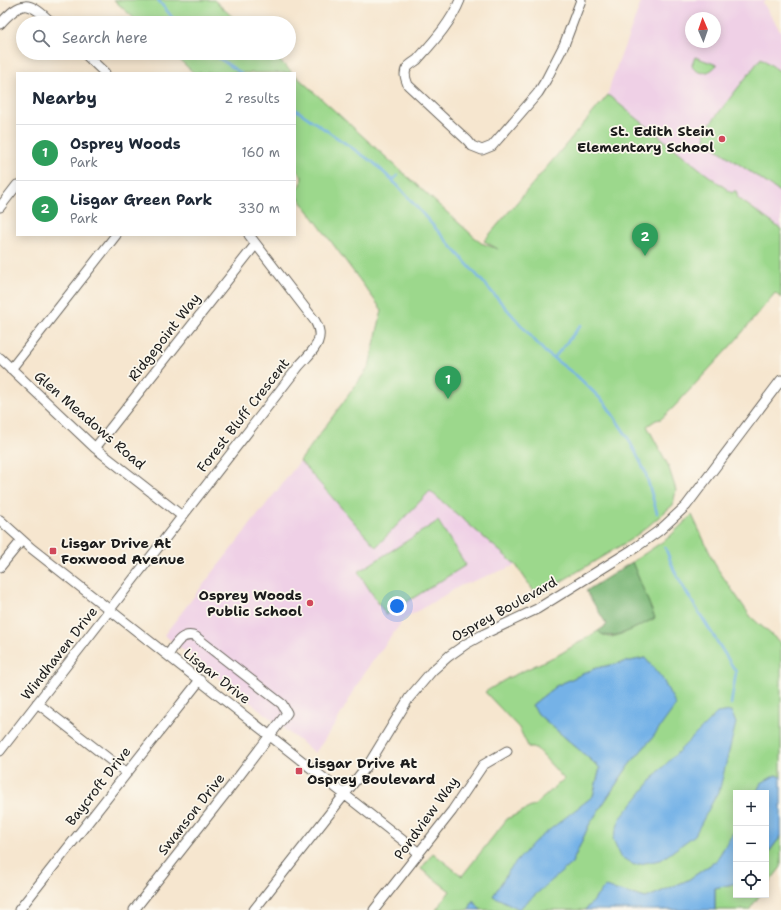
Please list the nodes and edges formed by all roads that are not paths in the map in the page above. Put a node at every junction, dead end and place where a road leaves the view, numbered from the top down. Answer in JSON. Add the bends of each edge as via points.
{"nodes":[{"id":1,"x":460,"y":0,"type":"edge"},
{"id":2,"x":581,"y":0,"type":"edge"},
{"id":3,"x":44,"y":16,"type":"edge"},
{"id":4,"x":0,"y":24,"type":"edge"},
{"id":5,"x":91,"y":60,"type":"edge"},
{"id":6,"x":104,"y":72,"type":"edge"},
{"id":7,"x":16,"y":186,"type":"edge"},
{"id":8,"x":0,"y":207,"type":"edge"},
{"id":9,"x":115,"y":236,"type":"edge"},
{"id":10,"x":250,"y":236,"type":"edge"},
{"id":11,"x":256,"y":244,"type":"junction"},
{"id":12,"x":0,"y":358,"type":"edge"},
{"id":13,"x":11,"y":369,"type":"junction"},
{"id":14,"x":781,"y":380,"type":"edge"},
{"id":15,"x":95,"y":448,"type":"junction"},
{"id":16,"x":182,"y":516,"type":"junction"},
{"id":17,"x":0,"y":520,"type":"edge"},
{"id":18,"x":22,"y":540,"type":"junction"},
{"id":19,"x":0,"y":567,"type":"edge"},
{"id":20,"x":110,"y":610,"type":"junction"},
{"id":21,"x":168,"y":655,"type":"junction"},
{"id":22,"x":200,"y":680,"type":"junction"},
{"id":23,"x":37,"y":703,"type":"junction"},
{"id":24,"x":270,"y":736,"type":"junction"},
{"id":25,"x":0,"y":751,"type":"edge"},
{"id":26,"x":507,"y":751,"type":"dead end"},
{"id":27,"x":126,"y":773,"type":"junction"},
{"id":28,"x":345,"y":794,"type":"junction"},
{"id":29,"x":419,"y":853,"type":"junction"},
{"id":30,"x":19,"y":910,"type":"edge"},
{"id":31,"x":134,"y":910,"type":"edge"},
{"id":32,"x":254,"y":910,"type":"edge"},
{"id":33,"x":374,"y":910,"type":"edge"}],
"edges":[{"from":1,"to":2,"type":"street","via":[[447,25],[407,68],[405,74],[408,86],[472,146],[482,150],[492,146],[538,93],[559,56]]},
{"from":3,"to":4,"type":"street","via":[[31,5],[24,4],[13,8]]},
{"from":5,"to":6,"type":"street"},
{"from":7,"to":8,"type":"street"},
{"from":9,"to":13,"type":"street"},
{"from":10,"to":11,"type":"street","name":"Forest Bluff Crescent"},
{"from":11,"to":15,"type":"street","name":"Ridgepoint Way"},
{"from":11,"to":16,"type":"street","name":"Forest Bluff Crescent","via":[[315,321],[320,332],[319,341]]},
{"from":12,"to":13,"type":"street","name":"Glen Meadows Road"},
{"from":13,"to":15,"type":"street","name":"Glen Meadows Road"},
{"from":14,"to":28,"type":"street","name":"Osprey Boulevard","via":[[695,494],[649,539],[537,610],[462,646],[432,671],[415,690],[380,748]]},
{"from":15,"to":16,"type":"street","name":"Glen Meadows Road"},
{"from":16,"to":20,"type":"street","name":"Forest Bluff Crescent"},
{"from":17,"to":18,"type":"street","name":"Lisgar Drive"},
{"from":18,"to":19,"type":"street"},
{"from":18,"to":20,"type":"street","name":"Lisgar Drive"},
{"from":20,"to":21,"type":"street","name":"Lisgar Drive"},
{"from":20,"to":23,"type":"street","name":"Windhaven Drive"},
{"from":21,"to":22,"type":"street","name":"Lisgar Drive"},
{"from":21,"to":24,"type":"street","name":"Swanson Drive","via":[[180,639],[186,635],[192,636],[277,700],[286,713]]},
{"from":22,"to":24,"type":"street","name":"Lisgar Drive"},
{"from":22,"to":27,"type":"street","name":"Baycroft Drive"},
{"from":23,"to":25,"type":"street","name":"Windhaven Drive"},
{"from":23,"to":27,"type":"street"},
{"from":24,"to":28,"type":"street","name":"Lisgar Drive"},
{"from":24,"to":31,"type":"street","name":"Swanson Drive"},
{"from":26,"to":29,"type":"street","name":"Pondview Way","via":[[483,765]]},
{"from":27,"to":30,"type":"street","name":"Baycroft Drive"},
{"from":28,"to":29,"type":"street","name":"Lisgar Drive"},
{"from":28,"to":32,"type":"street","name":"Osprey Boulevard"},
{"from":29,"to":33,"type":"street","name":"Pondview Way"}]}
